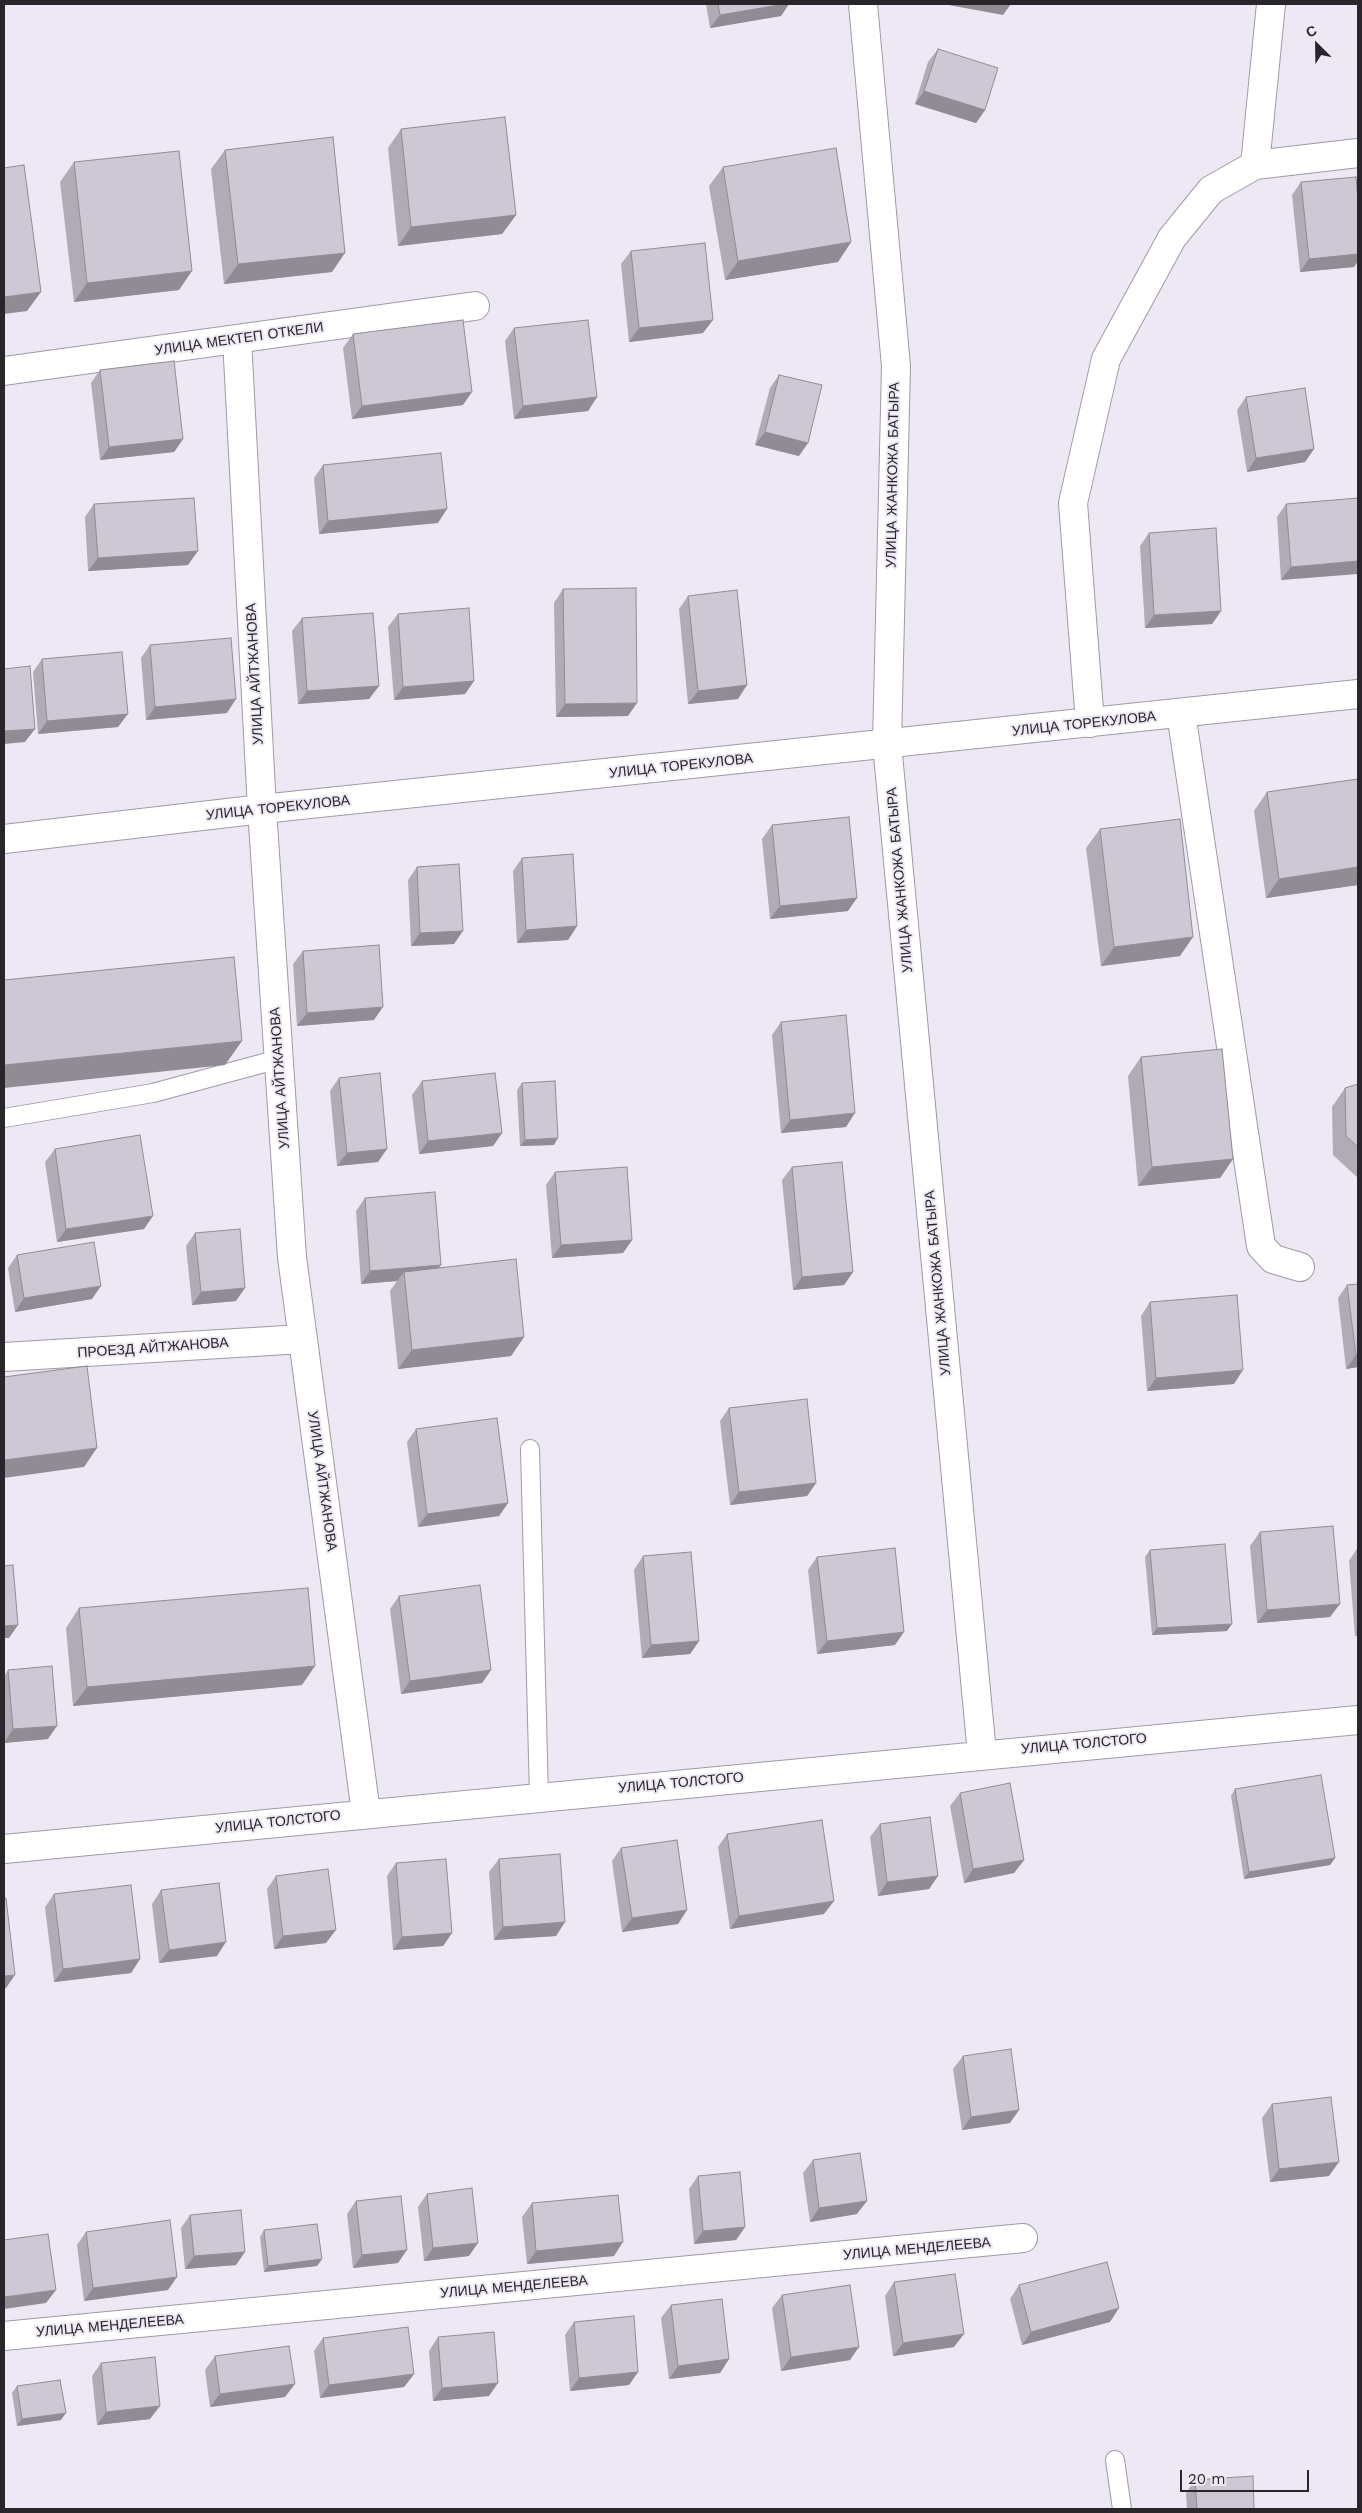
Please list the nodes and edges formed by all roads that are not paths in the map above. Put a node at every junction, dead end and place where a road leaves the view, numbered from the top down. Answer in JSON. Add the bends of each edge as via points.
{"nodes":[{"id":1,"x":863,"y":4,"type":"edge"},
{"id":2,"x":1271,"y":4,"type":"edge"},
{"id":3,"x":1358,"y":153,"type":"edge"},
{"id":4,"x":1256,"y":165,"type":"junction"},
{"id":5,"x":475,"y":306,"type":"dead end"},
{"id":6,"x":237,"y":339,"type":"junction"},
{"id":7,"x":4,"y":370,"type":"edge"},
{"id":8,"x":1358,"y":694,"type":"edge"},
{"id":9,"x":1181,"y":713,"type":"junction"},
{"id":10,"x":1090,"y":723,"type":"junction"},
{"id":11,"x":887,"y":744,"type":"junction"},
{"id":12,"x":262,"y":809,"type":"junction"},
{"id":13,"x":4,"y":839,"type":"edge"},
{"id":14,"x":279,"y":1059,"type":"junction"},
{"id":15,"x":4,"y":1118,"type":"edge"},
{"id":16,"x":1300,"y":1267,"type":"dead end"},
{"id":17,"x":303,"y":1339,"type":"junction"},
{"id":18,"x":4,"y":1357,"type":"edge"},
{"id":19,"x":530,"y":1449,"type":"dead end"},
{"id":20,"x":1358,"y":1720,"type":"edge"},
{"id":21,"x":982,"y":1754,"type":"junction"},
{"id":22,"x":539,"y":1796,"type":"junction"},
{"id":23,"x":366,"y":1814,"type":"junction"},
{"id":24,"x":4,"y":1848,"type":"edge"},
{"id":25,"x":1023,"y":2238,"type":"dead end"},
{"id":26,"x":4,"y":2336,"type":"edge"},
{"id":27,"x":1116,"y":2460,"type":"dead end"},
{"id":28,"x":1122,"y":2509,"type":"edge"}],
"edges":[{"from":1,"to":11,"type":"street","name":"УЛИЦА ЖАНКОЖА БАТЫРА","via":[[896,366]]},
{"from":2,"to":4,"type":"street"},
{"from":3,"to":4,"type":"street"},
{"from":4,"to":10,"type":"street","via":[[1211,190],[1172,238],[1106,359],[1073,503]]},
{"from":5,"to":6,"type":"street","name":"УЛИЦА МЕКТЕП ОТКЕЛИ"},
{"from":6,"to":7,"type":"street","name":"УЛИЦА МЕКТЕП ОТКЕЛИ"},
{"from":6,"to":12,"type":"street","name":"УЛИЦА АЙТЖАНОВА"},
{"from":8,"to":9,"type":"street","name":"УЛИЦА ТОРЕКУЛОВА"},
{"from":9,"to":10,"type":"street","name":"УЛИЦА ТОРЕКУЛОВА"},
{"from":9,"to":16,"type":"street","via":[[1261,1246],[1274,1259]]},
{"from":10,"to":11,"type":"street","name":"УЛИЦА ТОРЕКУЛОВА"},
{"from":11,"to":12,"type":"street","name":"УЛИЦА ТОРЕКУЛОВА"},
{"from":11,"to":21,"type":"street","name":"УЛИЦА ЖАНКОЖА БАТЫРА"},
{"from":12,"to":13,"type":"street","name":"УЛИЦА ТОРЕКУЛОВА"},
{"from":12,"to":14,"type":"street","name":"УЛИЦА АЙТЖАНОВА"},
{"from":14,"to":15,"type":"lane","via":[[152,1094]]},
{"from":14,"to":17,"type":"street","name":"УЛИЦА АЙТЖАНОВА","via":[[292,1256]]},
{"from":17,"to":18,"type":"street","name":"ПРОЕЗД АЙТЖАНОВА"},
{"from":17,"to":23,"type":"street","name":"УЛИЦА АЙТЖАНОВА"},
{"from":19,"to":22,"type":"lane"},
{"from":20,"to":21,"type":"street","name":"УЛИЦА ТОЛСТОГО"},
{"from":21,"to":22,"type":"street","name":"УЛИЦА ТОЛСТОГО"},
{"from":22,"to":23,"type":"street","name":"УЛИЦА ТОЛСТОГО"},
{"from":23,"to":24,"type":"street","name":"УЛИЦА ТОЛСТОГО"},
{"from":25,"to":26,"type":"street","name":"УЛИЦА МЕНДЕЛЕЕВА"},
{"from":27,"to":28,"type":"lane"}]}
